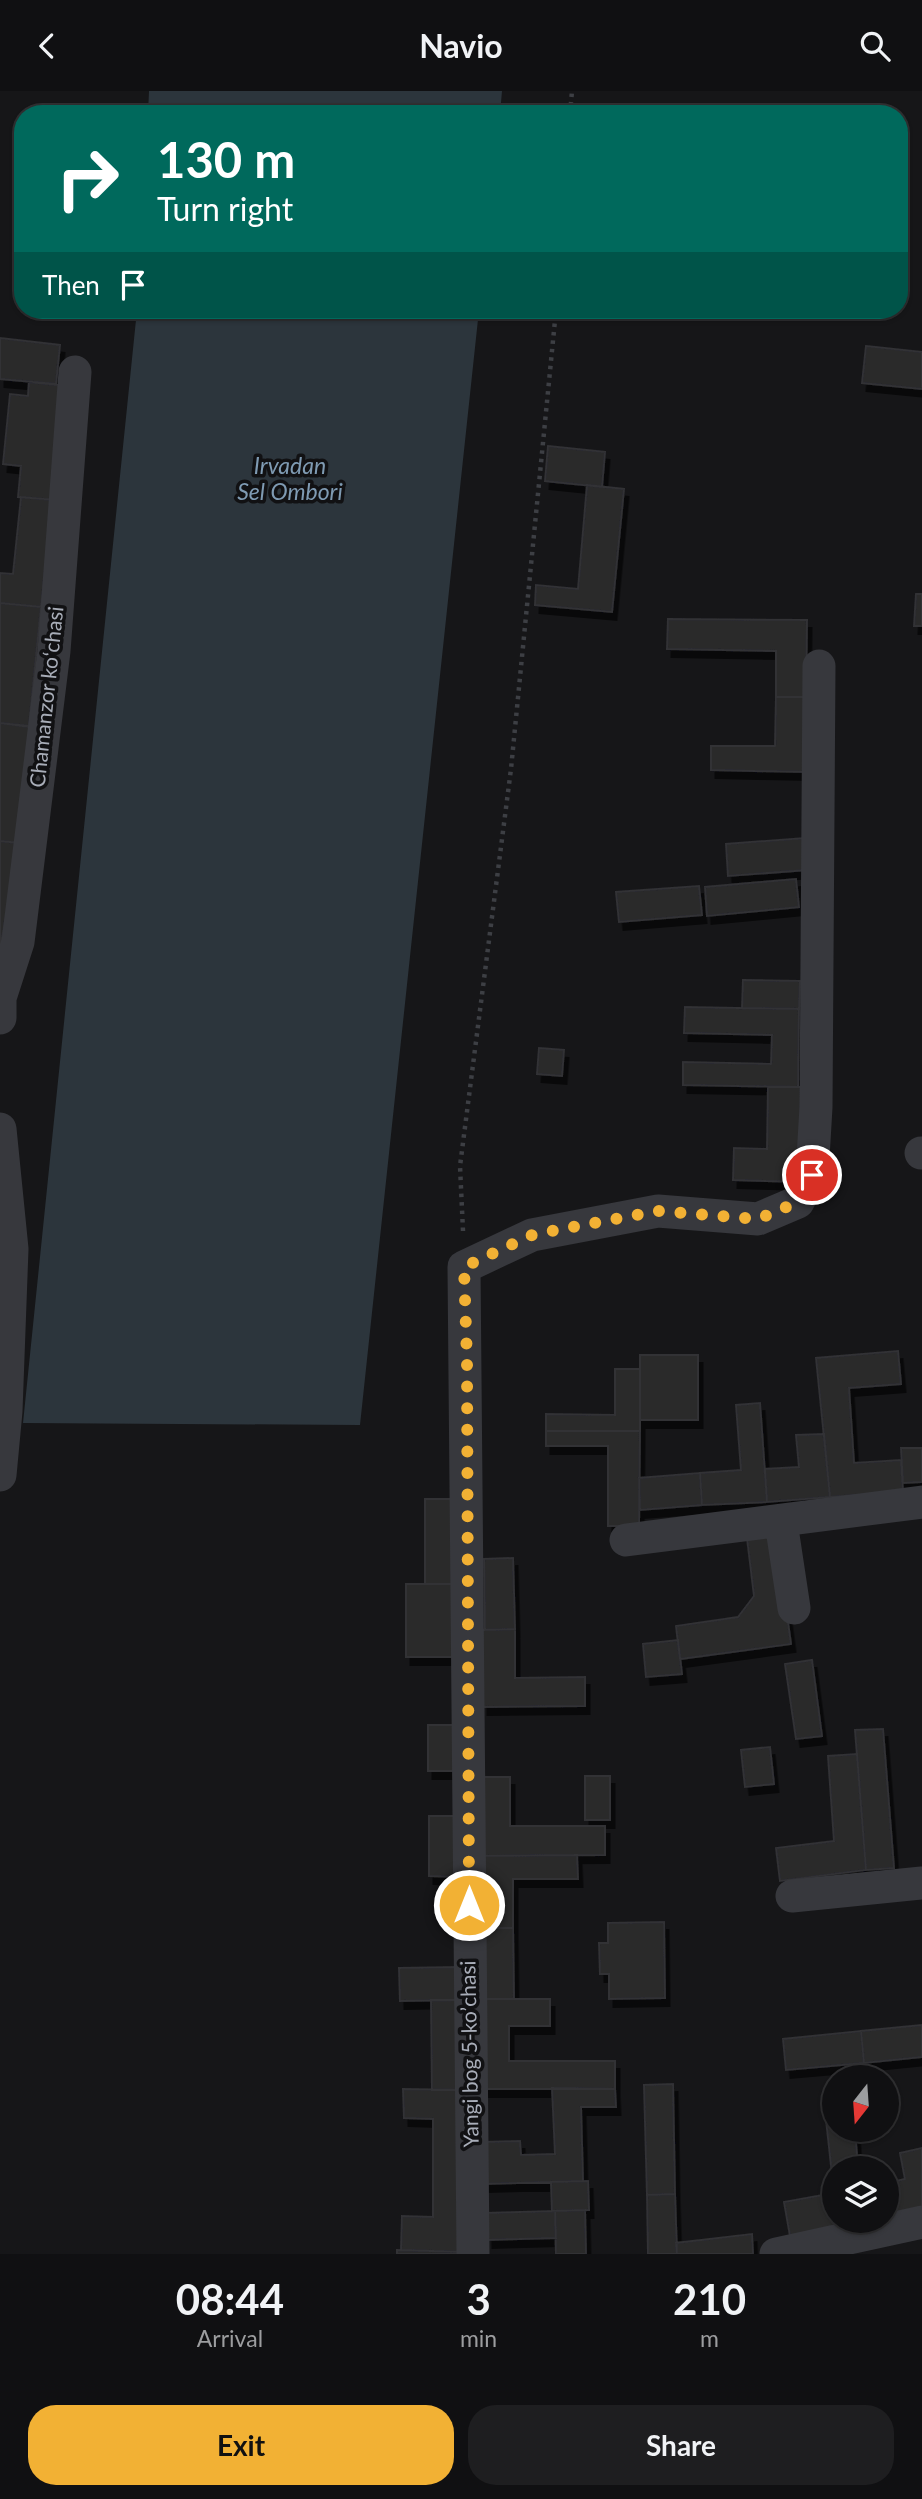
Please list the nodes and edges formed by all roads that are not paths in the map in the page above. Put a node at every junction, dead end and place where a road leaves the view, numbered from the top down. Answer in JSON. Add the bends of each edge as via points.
{"nodes":[{"id":1,"x":75,"y":372,"type":"dead end"},
{"id":2,"x":819,"y":666,"type":"dead end"},
{"id":3,"x":4,"y":978,"type":"edge"},
{"id":4,"x":0,"y":1018,"type":"edge"},
{"id":5,"x":0,"y":1129,"type":"edge"},
{"id":6,"x":0,"y":1475,"type":"edge"},
{"id":7,"x":922,"y":1502,"type":"edge"},
{"id":8,"x":781,"y":1522,"type":"junction"},
{"id":9,"x":626,"y":1539,"type":"dead end"},
{"id":10,"x":793,"y":1608,"type":"dead end"},
{"id":11,"x":922,"y":1883,"type":"edge"},
{"id":12,"x":792,"y":1896,"type":"dead end"},
{"id":13,"x":922,"y":2222,"type":"edge"},
{"id":14,"x":473,"y":2254,"type":"edge"},
{"id":15,"x":776,"y":2254,"type":"edge"}],
"edges":[{"from":1,"to":3,"type":"street","name":"Chamanzor koʻchasi","via":[[54,651],[18,942]]},
{"from":2,"to":14,"type":"street","name":"Yangi bog 5-koʼchasi","via":[[816,1107],[812,1175],[798,1202],[758,1219],[658,1211],[557,1230],[532,1235],[464,1267]]},
{"from":3,"to":4,"type":"street","name":"Chamanzor koʻchasi"},
{"from":5,"to":6,"type":"street","via":[[12,1249]]},
{"from":7,"to":8,"type":"street"},
{"from":8,"to":9,"type":"street"},
{"from":8,"to":10,"type":"street"},
{"from":11,"to":12,"type":"street"},
{"from":13,"to":15,"type":"street"}]}
